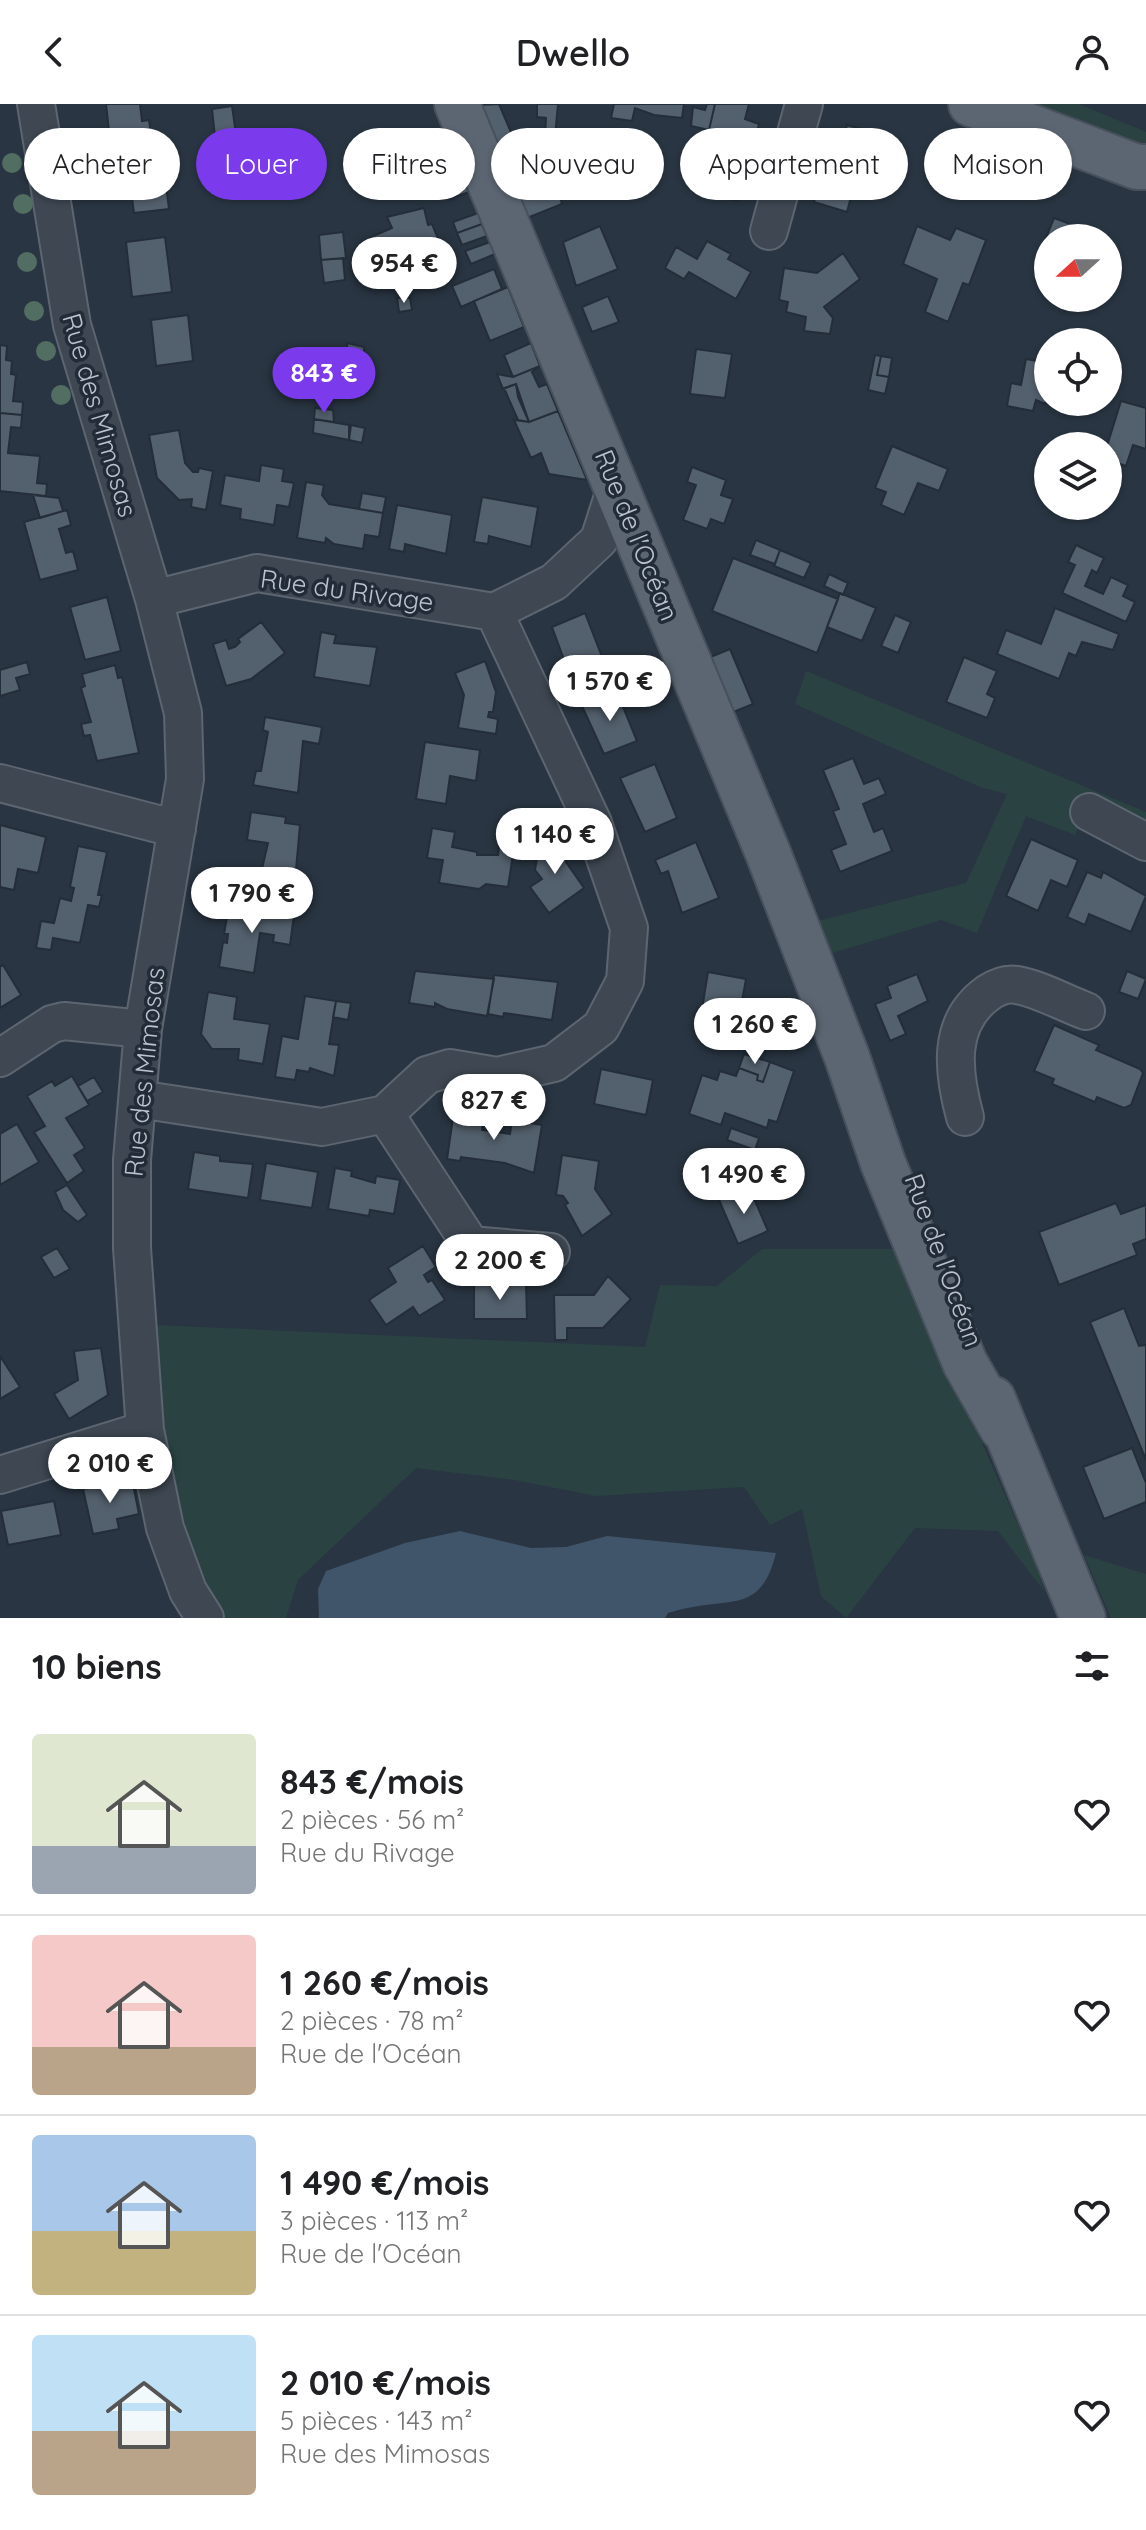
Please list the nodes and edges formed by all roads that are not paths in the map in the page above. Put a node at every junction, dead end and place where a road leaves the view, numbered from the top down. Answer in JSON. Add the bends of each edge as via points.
{"nodes":[{"id":1,"x":36,"y":104,"type":"edge"},
{"id":2,"x":457,"y":104,"type":"edge"},
{"id":3,"x":804,"y":104,"type":"edge"},
{"id":4,"x":971,"y":104,"type":"edge"},
{"id":5,"x":1146,"y":167,"type":"edge"},
{"id":6,"x":769,"y":231,"type":"dead end"},
{"id":7,"x":616,"y":487,"type":"junction"},
{"id":8,"x":154,"y":599,"type":"junction"},
{"id":9,"x":494,"y":612,"type":"junction"},
{"id":10,"x":0,"y":783,"type":"edge"},
{"id":11,"x":1089,"y":812,"type":"dead end"},
{"id":12,"x":177,"y":829,"type":"junction"},
{"id":13,"x":1146,"y":842,"type":"edge"},
{"id":14,"x":1086,"y":1011,"type":"dead end"},
{"id":15,"x":143,"y":1029,"type":"junction"},
{"id":16,"x":0,"y":1058,"type":"edge"},
{"id":17,"x":138,"y":1099,"type":"junction"},
{"id":18,"x":385,"y":1114,"type":"junction"},
{"id":19,"x":965,"y":1117,"type":"dead end"},
{"id":20,"x":551,"y":1252,"type":"dead end"},
{"id":21,"x":145,"y":1430,"type":"junction"},
{"id":22,"x":0,"y":1475,"type":"edge"},
{"id":23,"x":205,"y":1618,"type":"edge"},
{"id":24,"x":1083,"y":1618,"type":"edge"}],
"edges":[{"from":1,"to":8,"type":"street","name":"Rue des Mimosas","via":[[72,325]]},
{"from":2,"to":7,"type":"main road","name":"Rue de l'Océan"},
{"from":3,"to":6,"type":"street"},
{"from":4,"to":5,"type":"main road"},
{"from":7,"to":9,"type":"street","via":[[599,540],[554,582]]},
{"from":7,"to":24,"type":"main road","name":"Rue de l'Océan","via":[[847,1057],[920,1181],[1002,1428]]},
{"from":8,"to":9,"type":"street","name":"Rue du Rivage","via":[[257,573]]},
{"from":8,"to":12,"type":"street","name":"Rue des Mimosas","via":[[183,713],[185,779]]},
{"from":9,"to":18,"type":"street","via":[[593,823],[629,928],[625,981],[601,1027],[554,1063],[497,1076],[439,1071],[427,1075]]},
{"from":10,"to":12,"type":"street"},
{"from":11,"to":13,"type":"street"},
{"from":12,"to":15,"type":"street","name":"Rue des Mimosas"},
{"from":14,"to":19,"type":"street","via":[[1015,984],[983,997],[965,1021],[955,1051]]},
{"from":15,"to":16,"type":"street","via":[[64,1021]]},
{"from":15,"to":17,"type":"street","name":"Rue des Mimosas"},
{"from":17,"to":18,"type":"street","via":[[322,1127]]},
{"from":17,"to":21,"type":"street","name":"Rue des Mimosas","via":[[132,1248]]},
{"from":18,"to":20,"type":"street","via":[[471,1245]]},
{"from":21,"to":22,"type":"street"},
{"from":21,"to":23,"type":"street","name":"Rue des Mimosas","via":[[165,1528],[188,1591]]}]}
